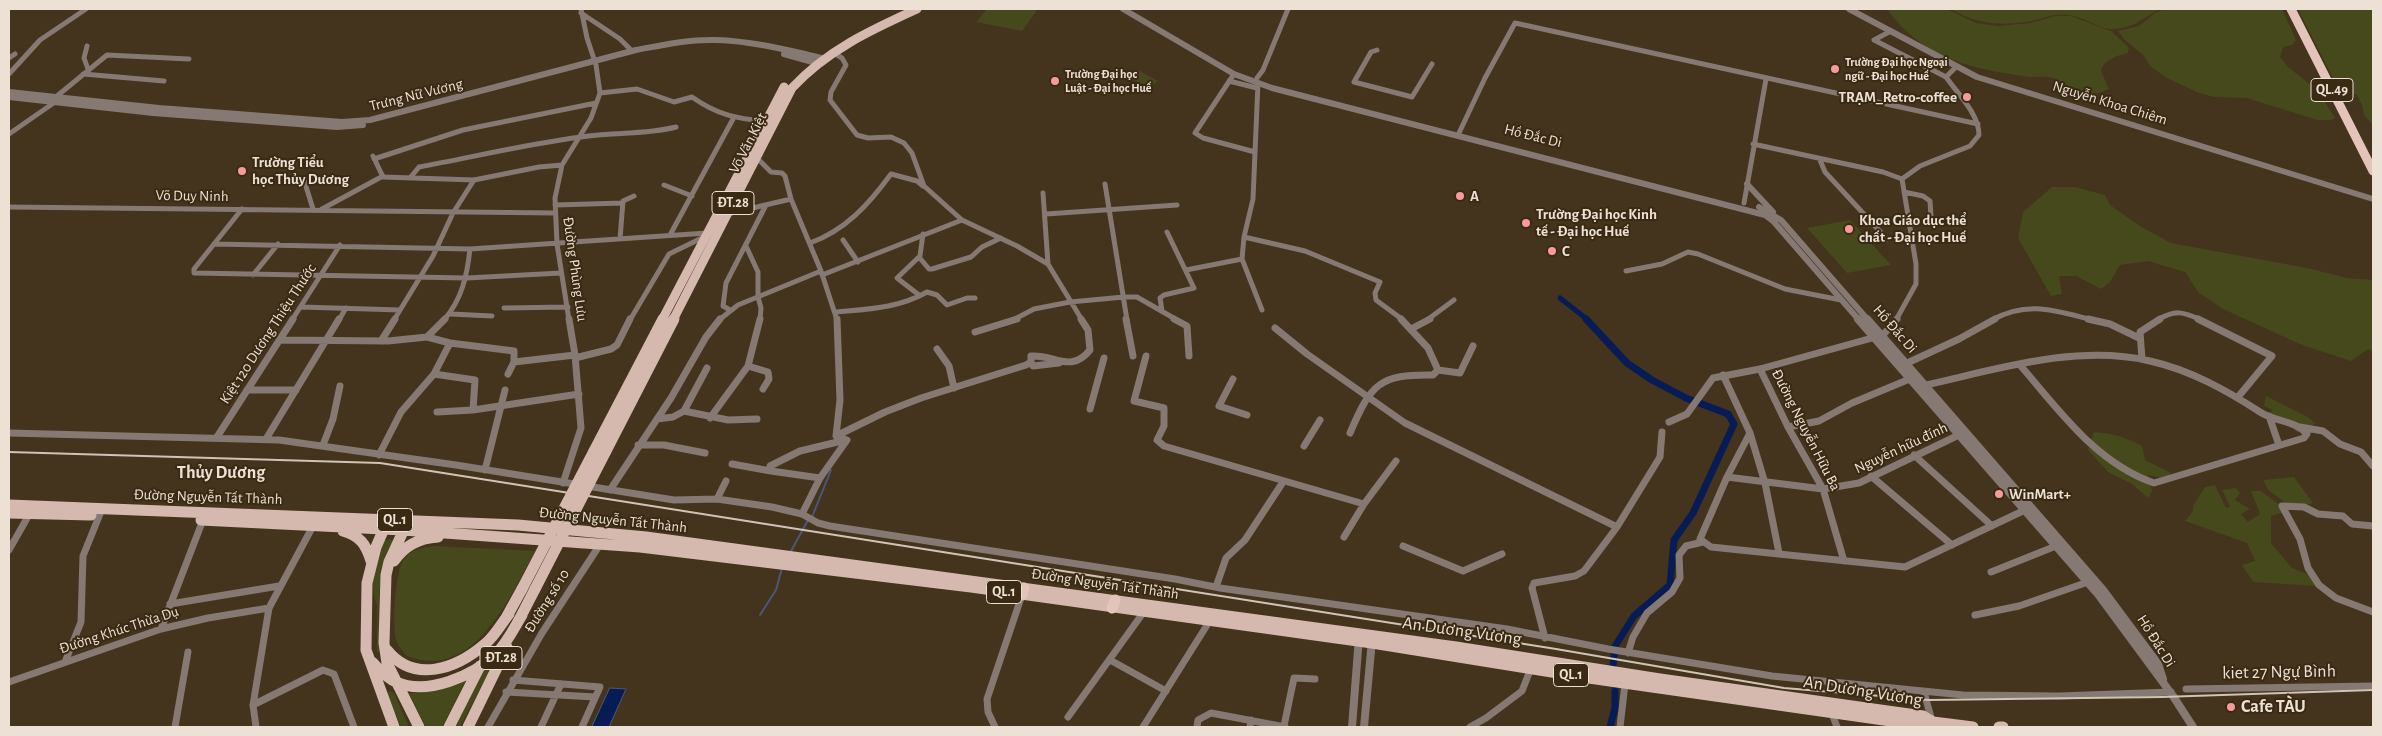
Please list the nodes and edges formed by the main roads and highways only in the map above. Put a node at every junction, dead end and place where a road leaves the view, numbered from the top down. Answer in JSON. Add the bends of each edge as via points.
{"nodes":[{"id":1,"x":905,"y":9,"type":"edge"},
{"id":2,"x":917,"y":9,"type":"edge"},
{"id":3,"x":2291,"y":9,"type":"edge"},
{"id":4,"x":816,"y":59,"type":"junction"},
{"id":5,"x":763,"y":135,"type":"junction"},
{"id":6,"x":2373,"y":171,"type":"edge"},
{"id":7,"x":717,"y":213,"type":"junction"},
{"id":8,"x":727,"y":214,"type":"junction"},
{"id":9,"x":718,"y":232,"type":"junction"},
{"id":10,"x":707,"y":234,"type":"junction"},
{"id":11,"x":9,"y":505,"type":"edge"},
{"id":12,"x":9,"y":512,"type":"edge"},
{"id":13,"x":100,"y":512,"type":"junction"},
{"id":14,"x":205,"y":517,"type":"junction"},
{"id":15,"x":386,"y":524,"type":"junction"},
{"id":16,"x":309,"y":525,"type":"junction"},
{"id":17,"x":406,"y":525,"type":"junction"},
{"id":18,"x":512,"y":537,"type":"junction"},
{"id":19,"x":776,"y":559,"type":"junction"},
{"id":20,"x":372,"y":562,"type":"junction"},
{"id":21,"x":388,"y":570,"type":"junction"},
{"id":22,"x":528,"y":589,"type":"junction"},
{"id":23,"x":1113,"y":604,"type":"junction"},
{"id":24,"x":509,"y":614,"type":"junction"},
{"id":25,"x":522,"y":615,"type":"junction"},
{"id":26,"x":1210,"y":618,"type":"junction"},
{"id":27,"x":1372,"y":640,"type":"junction"},
{"id":28,"x":384,"y":643,"type":"junction"},
{"id":29,"x":366,"y":650,"type":"junction"},
{"id":30,"x":479,"y":667,"type":"junction"},
{"id":31,"x":397,"y":682,"type":"junction"},
{"id":32,"x":1675,"y":686,"type":"junction"},
{"id":33,"x":394,"y":727,"type":"edge"},
{"id":34,"x":419,"y":727,"type":"edge"},
{"id":35,"x":448,"y":727,"type":"edge"},
{"id":36,"x":468,"y":727,"type":"edge"},
{"id":37,"x":1973,"y":727,"type":"edge"},
{"id":38,"x":1999,"y":727,"type":"edge"},
{"id":39,"x":2003,"y":727,"type":"edge"}],
"edges":[{"from":1,"to":4,"type":"main road","name":"Võ Văn Kiệt","number":"ĐT.28","via":[[848,35]]},
{"from":2,"to":4,"type":"main road","name":"Võ Văn Kiệt","number":"ĐT.28"},
{"from":3,"to":6,"type":"highway","number":"QL.49"},
{"from":4,"to":5,"type":"main road","name":"Võ Văn Kiệt","number":"ĐT.28","via":[[792,88]]},
{"from":4,"to":5,"type":"main road","name":"Võ Văn Kiệt","number":"ĐT.28","via":[[785,86],[765,121]]},
{"from":5,"to":7,"type":"main road","name":"Võ Văn Kiệt","number":"ĐT.28"},
{"from":5,"to":8,"type":"main road","name":"Võ Văn Kiệt","number":"ĐT.28","via":[[756,157]]},
{"from":7,"to":8,"type":"main road"},
{"from":7,"to":10,"type":"main road","name":"Võ Văn Kiệt","number":"ĐT.28"},
{"from":8,"to":9,"type":"main road","name":"Võ Văn Kiệt","number":"ĐT.28"},
{"from":9,"to":10,"type":"main road"},
{"from":9,"to":22,"type":"main road","name":"Võ Văn Kiệt","number":"ĐT.28","bridge":true,"via":[[606,452]]},
{"from":10,"to":22,"type":"main road","name":"Võ Văn Kiệt","number":"ĐT.28","bridge":true,"via":[[594,451]]},
{"from":11,"to":13,"type":"main road","name":"Đường Nguyễn Tất Thành","number":"QL.1"},
{"from":12,"to":13,"type":"main road","name":"Đường Nguyễn Tất Thành","number":"QL.1"},
{"from":13,"to":14,"type":"main road","name":"Đường Nguyễn Tất Thành","number":"QL.1"},
{"from":14,"to":15,"type":"main road","name":"Đường Nguyễn Tất Thành","number":"QL.1","via":[[266,514]]},
{"from":14,"to":16,"type":"main road","name":"Đường Nguyễn Tất Thành","number":"QL.1"},
{"from":15,"to":16,"type":"main road","name":"Đường Nguyễn Tất Thành","number":"QL.1"},
{"from":15,"to":17,"type":"main road","name":"Đường Nguyễn Tất Thành","number":"QL.1"},
{"from":15,"to":20,"type":"main road"},
{"from":16,"to":20,"type":"main road","via":[[360,537]]},
{"from":17,"to":18,"type":"main road","name":"Đường Nguyễn Tất Thành","number":"QL.1"},
{"from":17,"to":19,"type":"main road","name":"Đường Nguyễn Tất Thành","number":"QL.1","via":[[548,528],[646,537]]},
{"from":17,"to":21,"type":"main road"},
{"from":18,"to":19,"type":"main road","name":"Đường Nguyễn Tất Thành","number":"QL.1"},
{"from":18,"to":21,"type":"main road","via":[[430,537],[418,540],[399,552]]},
{"from":19,"to":23,"type":"main road","name":"Đường Nguyễn Tất Thành","number":"QL.1"},
{"from":20,"to":29,"type":"main road","via":[[366,583]]},
{"from":21,"to":28,"type":"main road"},
{"from":22,"to":24,"type":"main road","number":"ĐT.28"},
{"from":22,"to":25,"type":"main road","number":"ĐT.28"},
{"from":23,"to":26,"type":"main road","name":"Đường Nguyễn Tất Thành","number":"QL.1"},
{"from":23,"to":26,"type":"main road","name":"Đường Nguyễn Tất Thành","number":"QL.1","via":[[1143,613]]},
{"from":24,"to":28,"type":"main road","via":[[485,644],[446,667],[431,670],[405,668],[393,660]]},
{"from":24,"to":30,"type":"main road","number":"ĐT.28"},
{"from":25,"to":30,"type":"main road","via":[[496,654]]},
{"from":25,"to":36,"type":"main road","number":"ĐT.28"},
{"from":26,"to":27,"type":"main road","name":"An Dương Vương","number":"QL.1"},
{"from":27,"to":32,"type":"main road","name":"An Dương Vương","number":"QL.1"},
{"from":27,"to":32,"type":"main road","name":"An Dương Vương","number":"QL.1","via":[[1625,684]]},
{"from":28,"to":31,"type":"main road","via":[[387,663]]},
{"from":29,"to":31,"type":"main road","via":[[383,674]]},
{"from":29,"to":33,"type":"main road"},
{"from":30,"to":31,"type":"main road","via":[[461,676],[422,686]]},
{"from":30,"to":35,"type":"main road","number":"ĐT.28"},
{"from":31,"to":34,"type":"main road"},
{"from":32,"to":37,"type":"main road","name":"An Dương Vương","number":"QL.1","via":[[1830,708],[1923,716],[1933,722]]},
{"from":38,"to":39,"type":"main road"}]}
